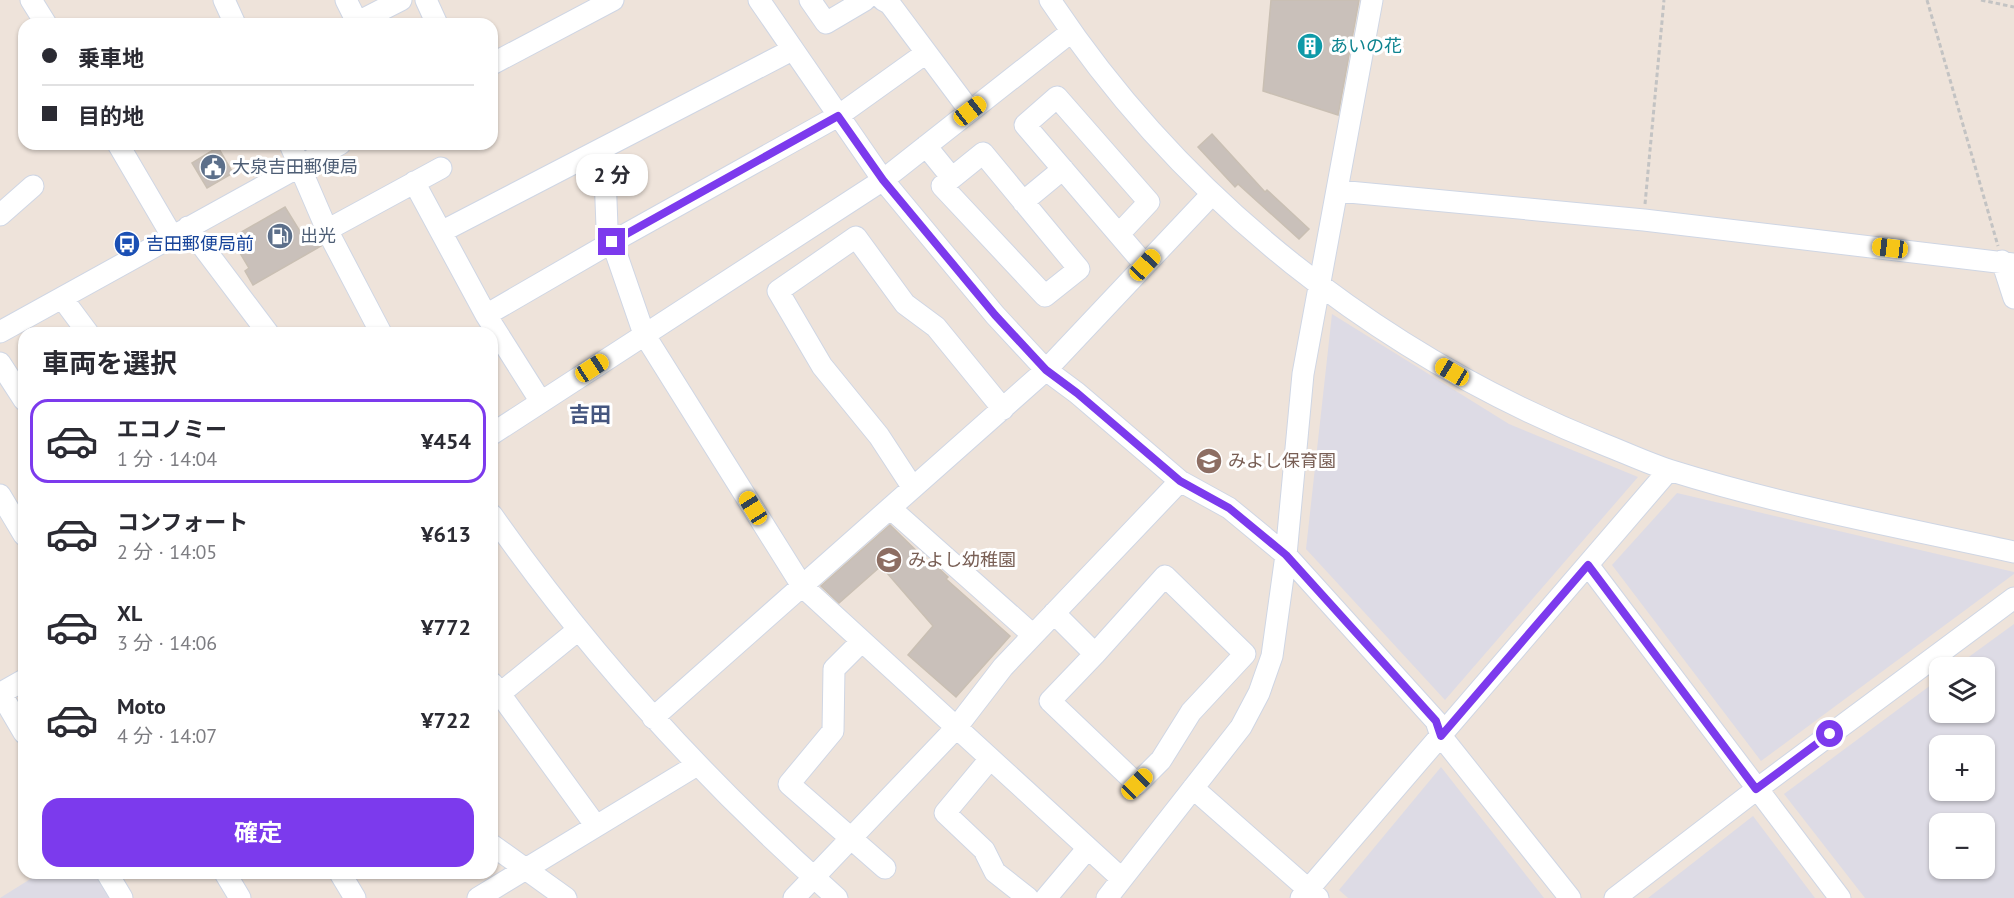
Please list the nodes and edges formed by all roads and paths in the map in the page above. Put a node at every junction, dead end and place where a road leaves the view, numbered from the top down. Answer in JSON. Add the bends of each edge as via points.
{"nodes":[{"id":1,"x":32,"y":0,"type":"edge"},
{"id":2,"x":224,"y":0,"type":"edge"},
{"id":3,"x":346,"y":0,"type":"edge"},
{"id":4,"x":401,"y":0,"type":"edge"},
{"id":5,"x":426,"y":0,"type":"edge"},
{"id":6,"x":613,"y":0,"type":"edge"},
{"id":7,"x":759,"y":0,"type":"edge"},
{"id":8,"x":810,"y":0,"type":"edge"},
{"id":9,"x":865,"y":0,"type":"edge"},
{"id":10,"x":883,"y":0,"type":"edge"},
{"id":11,"x":1050,"y":0,"type":"edge"},
{"id":12,"x":1372,"y":0,"type":"edge"},
{"id":13,"x":1664,"y":0,"type":"edge"},
{"id":14,"x":1926,"y":0,"type":"edge"},
{"id":15,"x":1981,"y":0,"type":"edge"},
{"id":16,"x":2014,"y":7,"type":"edge"},
{"id":17,"x":42,"y":18,"type":"edge"},
{"id":18,"x":232,"y":18,"type":"edge"},
{"id":19,"x":354,"y":18,"type":"edge"},
{"id":20,"x":366,"y":18,"type":"edge"},
{"id":21,"x":434,"y":18,"type":"edge"},
{"id":22,"x":1071,"y":32,"type":"junction"},
{"id":23,"x":792,"y":50,"type":"junction"},
{"id":24,"x":926,"y":52,"type":"junction"},
{"id":25,"x":498,"y":61,"type":"edge"},
{"id":26,"x":970,"y":111,"type":"junction"},
{"id":27,"x":838,"y":116,"type":"junction"},
{"id":28,"x":927,"y":146,"type":"junction"},
{"id":29,"x":604,"y":148,"type":"junction"},
{"id":30,"x":122,"y":150,"type":"edge"},
{"id":31,"x":293,"y":150,"type":"edge"},
{"id":32,"x":328,"y":150,"type":"edge"},
{"id":33,"x":299,"y":165,"type":"junction"},
{"id":34,"x":441,"y":168,"type":"dead end"},
{"id":35,"x":1063,"y":169,"type":"junction"},
{"id":36,"x":952,"y":178,"type":"junction"},
{"id":37,"x":883,"y":180,"type":"junction"},
{"id":38,"x":414,"y":182,"type":"junction"},
{"id":39,"x":33,"y":186,"type":"dead end"},
{"id":40,"x":1338,"y":191,"type":"junction"},
{"id":41,"x":1212,"y":194,"type":"junction"},
{"id":42,"x":1023,"y":202,"type":"junction"},
{"id":43,"x":0,"y":215,"type":"edge"},
{"id":44,"x":1644,"y":220,"type":"junction"},
{"id":45,"x":327,"y":230,"type":"junction"},
{"id":46,"x":180,"y":232,"type":"junction"},
{"id":47,"x":441,"y":232,"type":"junction"},
{"id":48,"x":1119,"y":234,"type":"junction"},
{"id":49,"x":612,"y":242,"type":"junction"},
{"id":50,"x":2008,"y":262,"type":"edge"},
{"id":51,"x":1145,"y":265,"type":"junction"},
{"id":52,"x":1318,"y":286,"type":"junction"},
{"id":53,"x":62,"y":298,"type":"junction"},
{"id":54,"x":2014,"y":298,"type":"edge"},
{"id":55,"x":486,"y":315,"type":"junction"},
{"id":56,"x":84,"y":327,"type":"edge"},
{"id":57,"x":263,"y":327,"type":"edge"},
{"id":58,"x":378,"y":327,"type":"edge"},
{"id":59,"x":494,"y":327,"type":"edge"},
{"id":60,"x":0,"y":332,"type":"edge"},
{"id":61,"x":498,"y":334,"type":"edge"},
{"id":62,"x":644,"y":334,"type":"junction"},
{"id":63,"x":0,"y":363,"type":"edge"},
{"id":64,"x":1046,"y":370,"type":"junction"},
{"id":65,"x":18,"y":390,"type":"edge"},
{"id":66,"x":541,"y":402,"type":"junction"},
{"id":67,"x":1003,"y":409,"type":"junction"},
{"id":68,"x":498,"y":430,"type":"edge"},
{"id":69,"x":1669,"y":470,"type":"junction"},
{"id":70,"x":1180,"y":481,"type":"junction"},
{"id":71,"x":913,"y":488,"type":"junction"},
{"id":72,"x":0,"y":495,"type":"edge"},
{"id":73,"x":890,"y":508,"type":"junction"},
{"id":74,"x":498,"y":523,"type":"edge"},
{"id":75,"x":18,"y":525,"type":"edge"},
{"id":76,"x":2014,"y":552,"type":"edge"},
{"id":77,"x":1286,"y":555,"type":"junction"},
{"id":78,"x":1588,"y":565,"type":"junction"},
{"id":79,"x":802,"y":586,"type":"junction"},
{"id":80,"x":2014,"y":598,"type":"edge"},
{"id":81,"x":1054,"y":613,"type":"junction"},
{"id":82,"x":578,"y":630,"type":"junction"},
{"id":83,"x":1033,"y":635,"type":"junction"},
{"id":84,"x":862,"y":641,"type":"junction"},
{"id":85,"x":1095,"y":654,"type":"junction"},
{"id":86,"x":18,"y":683,"type":"edge"},
{"id":87,"x":498,"y":690,"type":"edge"},
{"id":88,"x":0,"y":693,"type":"edge"},
{"id":89,"x":498,"y":696,"type":"edge"},
{"id":90,"x":653,"y":718,"type":"junction"},
{"id":91,"x":18,"y":723,"type":"edge"},
{"id":92,"x":956,"y":728,"type":"junction"},
{"id":93,"x":1441,"y":736,"type":"junction"},
{"id":94,"x":990,"y":759,"type":"junction"},
{"id":95,"x":697,"y":765,"type":"junction"},
{"id":96,"x":1193,"y":788,"type":"junction"},
{"id":97,"x":1756,"y":789,"type":"junction"},
{"id":98,"x":596,"y":826,"type":"junction"},
{"id":99,"x":850,"y":838,"type":"junction"},
{"id":100,"x":1088,"y":848,"type":"junction"},
{"id":101,"x":498,"y":850,"type":"edge"},
{"id":102,"x":885,"y":868,"type":"dead end"},
{"id":103,"x":524,"y":870,"type":"junction"},
{"id":104,"x":813,"y":877,"type":"junction"},
{"id":105,"x":111,"y":879,"type":"edge"},
{"id":106,"x":229,"y":879,"type":"edge"},
{"id":107,"x":344,"y":879,"type":"edge"},
{"id":108,"x":1122,"y":879,"type":"junction"},
{"id":109,"x":1309,"y":895,"type":"edge"},
{"id":110,"x":122,"y":898,"type":"edge"},
{"id":111,"x":240,"y":898,"type":"edge"},
{"id":112,"x":355,"y":898,"type":"edge"},
{"id":113,"x":477,"y":898,"type":"edge"},
{"id":114,"x":566,"y":898,"type":"edge"},
{"id":115,"x":794,"y":898,"type":"edge"},
{"id":116,"x":837,"y":898,"type":"edge"},
{"id":117,"x":1028,"y":898,"type":"edge"},
{"id":118,"x":1046,"y":898,"type":"edge"},
{"id":119,"x":1107,"y":898,"type":"edge"},
{"id":120,"x":1570,"y":898,"type":"edge"},
{"id":121,"x":1615,"y":898,"type":"edge"},
{"id":122,"x":1839,"y":898,"type":"edge"}],
"edges":[{"from":1,"to":17,"type":"street"},
{"from":2,"to":18,"type":"street"},
{"from":3,"to":19,"type":"street"},
{"from":4,"to":20,"type":"street"},
{"from":5,"to":21,"type":"street"},
{"from":6,"to":25,"type":"street"},
{"from":7,"to":23,"type":"street"},
{"from":8,"to":9,"type":"street","via":[[826,22]]},
{"from":10,"to":24,"type":"street"},
{"from":11,"to":22,"type":"street"},
{"from":12,"to":40,"type":"street"},
{"from":13,"to":44,"type":"path"},
{"from":14,"to":50,"type":"path"},
{"from":15,"to":16,"type":"path"},
{"from":22,"to":26,"type":"street"},
{"from":22,"to":41,"type":"street","via":[[1144,121]]},
{"from":23,"to":27,"type":"street"},
{"from":23,"to":29,"type":"street"},
{"from":24,"to":26,"type":"street"},
{"from":24,"to":27,"type":"street"},
{"from":26,"to":28,"type":"street"},
{"from":27,"to":37,"type":"street"},
{"from":27,"to":49,"type":"street"},
{"from":28,"to":36,"type":"street"},
{"from":28,"to":37,"type":"street"},
{"from":29,"to":47,"type":"street"},
{"from":29,"to":49,"type":"street","via":[[607,227]]},
{"from":30,"to":46,"type":"street"},
{"from":31,"to":33,"type":"street"},
{"from":32,"to":33,"type":"street"},
{"from":33,"to":45,"type":"street"},
{"from":33,"to":46,"type":"street"},
{"from":34,"to":38,"type":"street"},
{"from":35,"to":42,"type":"street"},
{"from":35,"to":48,"type":"street"},
{"from":35,"to":48,"type":"street","via":[[1025,125],[1058,97],[1149,202]]},
{"from":36,"to":42,"type":"street","via":[[983,153]]},
{"from":36,"to":42,"type":"street","via":[[942,186],[1045,296],[1079,269]]},
{"from":37,"to":62,"type":"street"},
{"from":37,"to":64,"type":"street"},
{"from":38,"to":45,"type":"street"},
{"from":38,"to":47,"type":"street"},
{"from":39,"to":43,"type":"street"},
{"from":40,"to":44,"type":"street"},
{"from":40,"to":52,"type":"street"},
{"from":41,"to":51,"type":"street"},
{"from":41,"to":52,"type":"street"},
{"from":44,"to":50,"type":"street"},
{"from":45,"to":58,"type":"street"},
{"from":46,"to":53,"type":"street"},
{"from":46,"to":57,"type":"street"},
{"from":47,"to":55,"type":"street"},
{"from":48,"to":51,"type":"street"},
{"from":49,"to":55,"type":"street"},
{"from":49,"to":62,"type":"street"},
{"from":50,"to":54,"type":"street"},
{"from":51,"to":64,"type":"street"},
{"from":52,"to":69,"type":"street","via":[[1385,333],[1479,387],[1539,418]]},
{"from":52,"to":77,"type":"street","via":[[1302,384]]},
{"from":53,"to":56,"type":"street"},
{"from":53,"to":60,"type":"street"},
{"from":55,"to":59,"type":"street"},
{"from":61,"to":66,"type":"street"},
{"from":62,"to":66,"type":"street"},
{"from":62,"to":79,"type":"street"},
{"from":63,"to":65,"type":"street"},
{"from":64,"to":67,"type":"street"},
{"from":64,"to":70,"type":"street"},
{"from":66,"to":68,"type":"street"},
{"from":67,"to":71,"type":"street"},
{"from":67,"to":71,"type":"street","via":[[936,327],[905,304],[856,237],[778,291],[822,366],[879,436]]},
{"from":69,"to":76,"type":"street","via":[[1732,489]]},
{"from":69,"to":78,"type":"street"},
{"from":70,"to":77,"type":"street","via":[[1229,508]]},
{"from":70,"to":81,"type":"street"},
{"from":71,"to":73,"type":"street"},
{"from":72,"to":75,"type":"street"},
{"from":73,"to":79,"type":"street"},
{"from":73,"to":83,"type":"street"},
{"from":74,"to":82,"type":"street"},
{"from":77,"to":93,"type":"street","via":[[1436,721]]},
{"from":77,"to":96,"type":"street","via":[[1272,656],[1259,693],[1241,727]]},
{"from":78,"to":93,"type":"street"},
{"from":78,"to":97,"type":"street"},
{"from":79,"to":84,"type":"street"},
{"from":79,"to":90,"type":"street"},
{"from":80,"to":97,"type":"street"},
{"from":81,"to":83,"type":"street"},
{"from":81,"to":85,"type":"street"},
{"from":82,"to":87,"type":"street"},
{"from":82,"to":90,"type":"street"},
{"from":83,"to":92,"type":"street"},
{"from":84,"to":92,"type":"street"},
{"from":84,"to":99,"type":"street","via":[[834,669],[833,731],[789,784]]},
{"from":85,"to":85,"type":"street","via":[[1165,576],[1245,654],[1191,712],[1161,760],[1137,784],[1050,700]]},
{"from":86,"to":88,"type":"street"},
{"from":88,"to":91,"type":"street"},
{"from":89,"to":98,"type":"street"},
{"from":90,"to":95,"type":"street"},
{"from":92,"to":94,"type":"street"},
{"from":92,"to":99,"type":"street"},
{"from":93,"to":109,"type":"street"},
{"from":93,"to":120,"type":"street"},
{"from":94,"to":100,"type":"street"},
{"from":94,"to":117,"type":"street","via":[[945,813],[984,850],[995,872]]},
{"from":95,"to":98,"type":"street"},
{"from":95,"to":104,"type":"street"},
{"from":96,"to":108,"type":"street"},
{"from":96,"to":109,"type":"street"},
{"from":97,"to":121,"type":"street"},
{"from":97,"to":122,"type":"street"},
{"from":98,"to":103,"type":"street"},
{"from":99,"to":102,"type":"street"},
{"from":99,"to":104,"type":"street"},
{"from":100,"to":108,"type":"street"},
{"from":100,"to":118,"type":"street"},
{"from":101,"to":103,"type":"street"},
{"from":103,"to":113,"type":"street"},
{"from":103,"to":114,"type":"street"},
{"from":104,"to":115,"type":"street"},
{"from":104,"to":116,"type":"street"},
{"from":105,"to":110,"type":"street"},
{"from":106,"to":111,"type":"street"},
{"from":107,"to":112,"type":"street"},
{"from":108,"to":119,"type":"street"}]}
